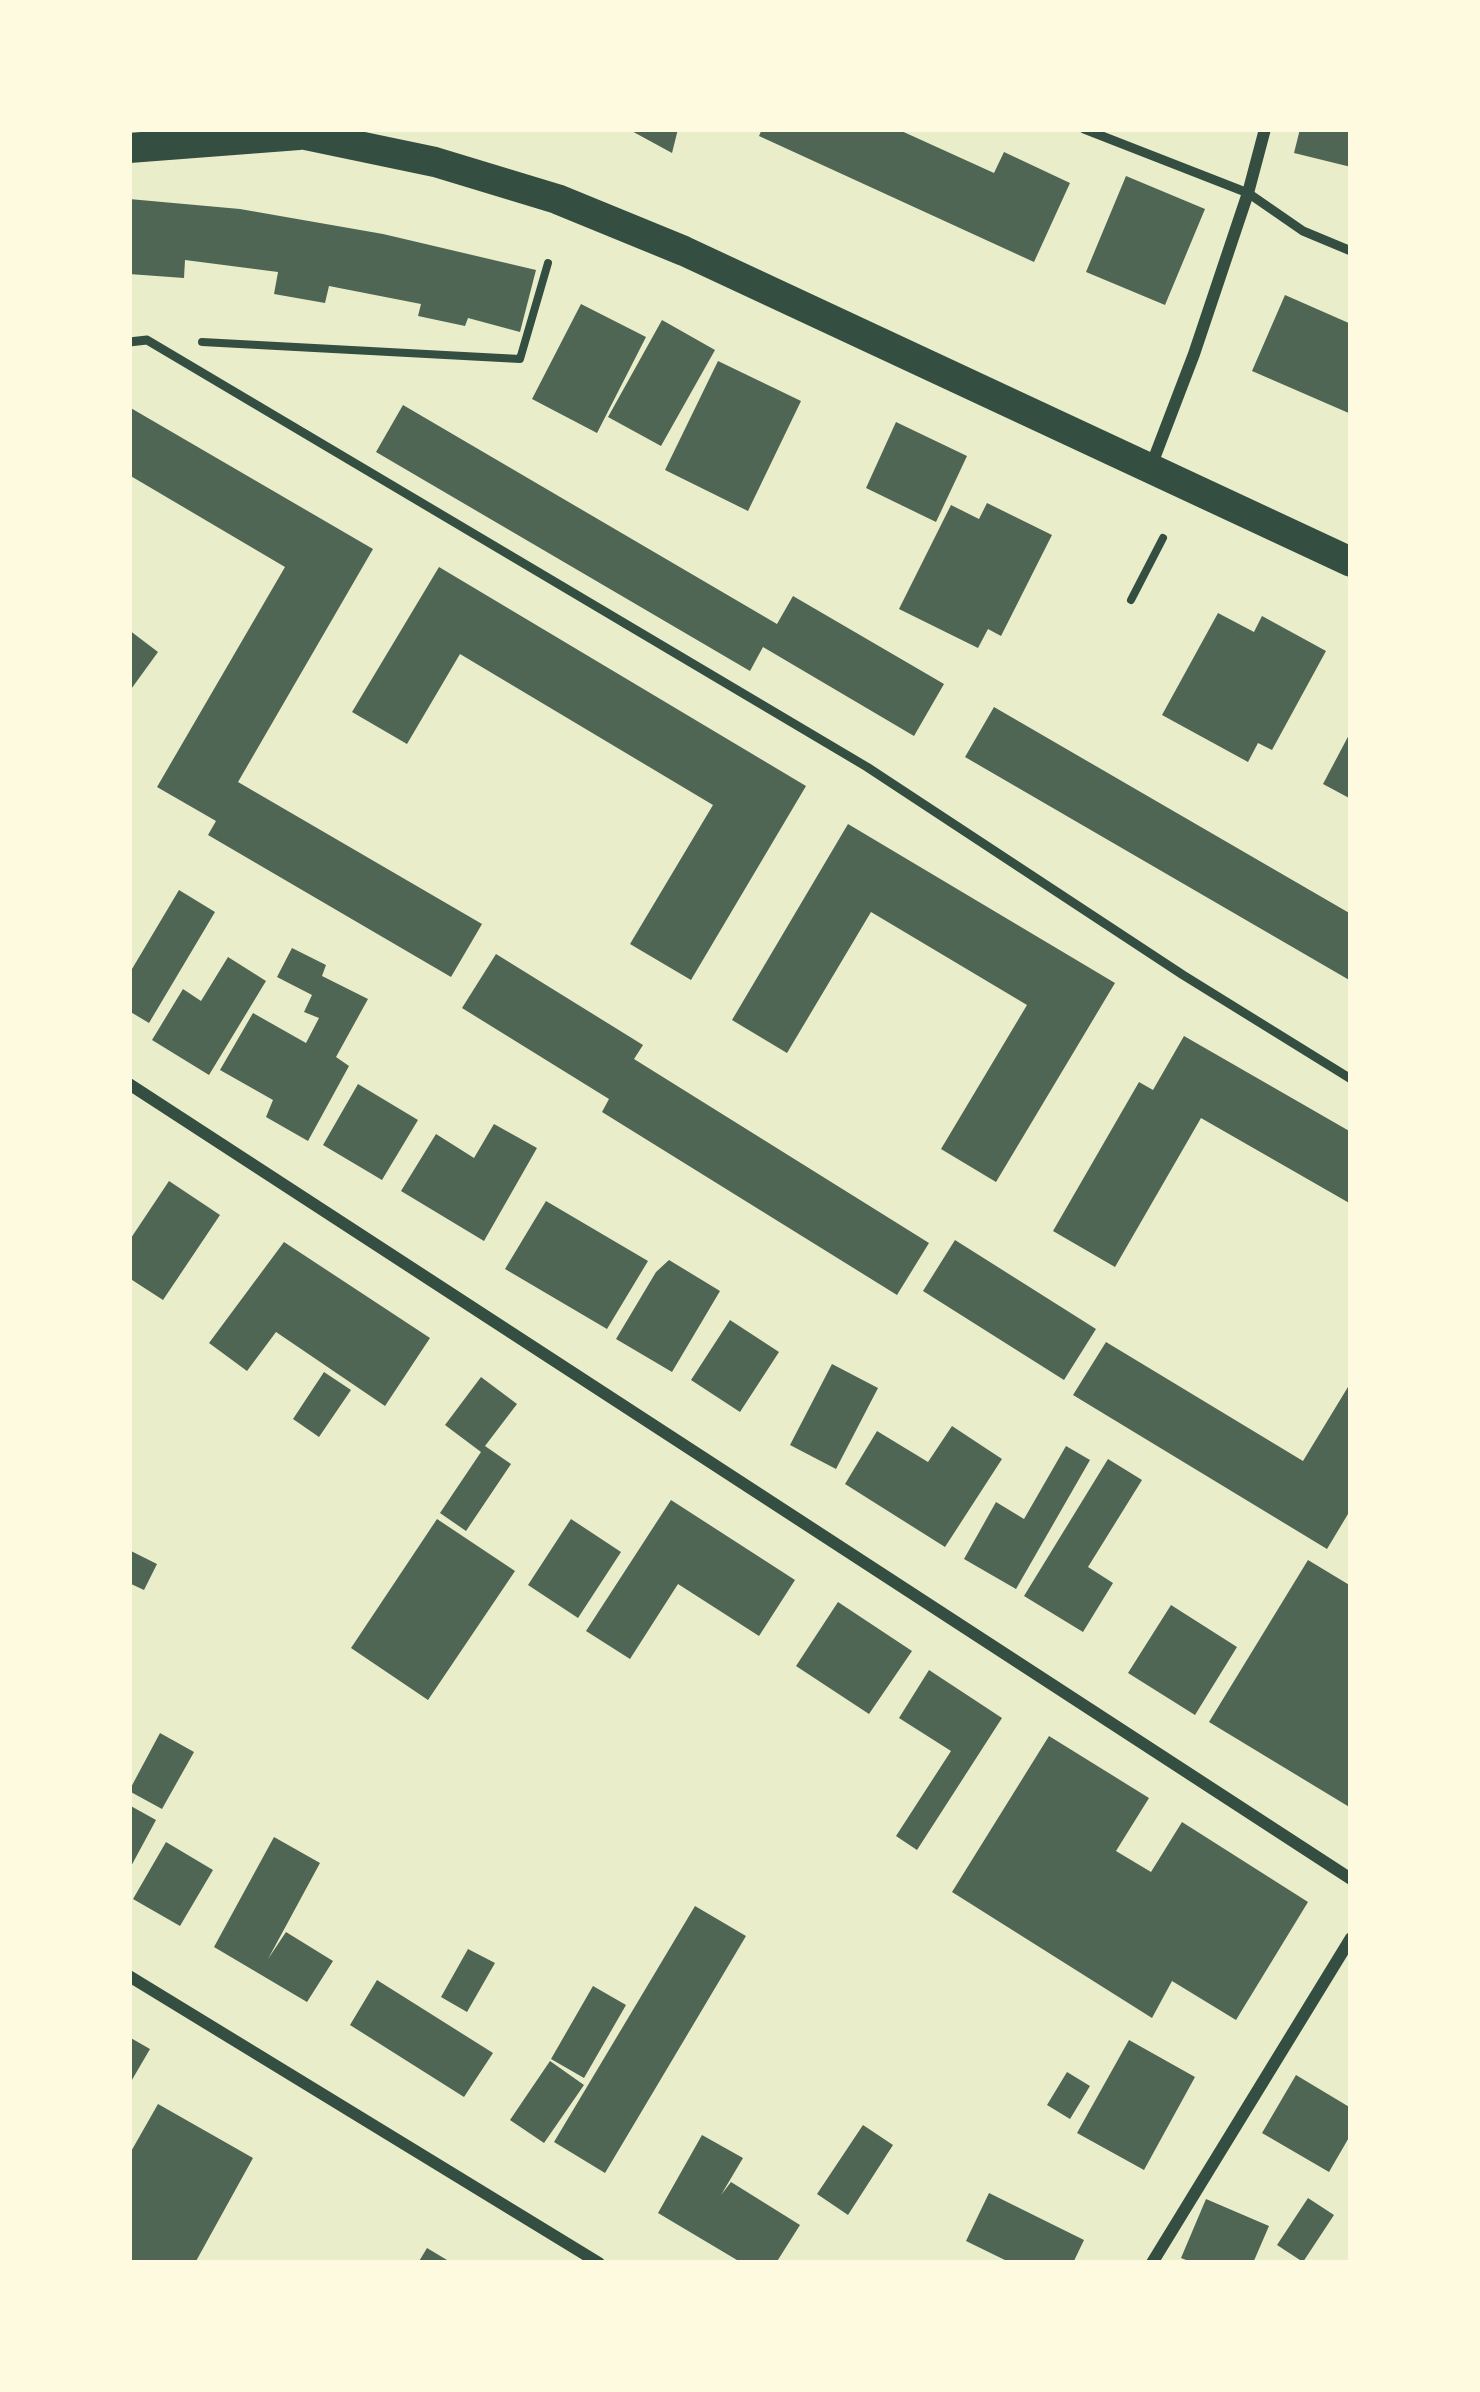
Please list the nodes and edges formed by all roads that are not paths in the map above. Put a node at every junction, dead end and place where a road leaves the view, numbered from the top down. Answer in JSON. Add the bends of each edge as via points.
{"nodes":[{"id":1,"x":1084,"y":129,"type":"edge"},
{"id":2,"x":1265,"y":129,"type":"edge"},
{"id":3,"x":288,"y":132,"type":"edge"},
{"id":4,"x":129,"y":148,"type":"edge"},
{"id":5,"x":1248,"y":193,"type":"junction"},
{"id":6,"x":1351,"y":250,"type":"edge"},
{"id":7,"x":129,"y":342,"type":"edge"},
{"id":8,"x":1150,"y":470,"type":"junction"},
{"id":9,"x":1351,"y":562,"type":"edge"},
{"id":10,"x":1351,"y":1079,"type":"edge"},
{"id":11,"x":129,"y":1084,"type":"edge"},
{"id":12,"x":1351,"y":1879,"type":"edge"},
{"id":13,"x":1351,"y":1938,"type":"edge"},
{"id":14,"x":129,"y":1976,"type":"edge"},
{"id":15,"x":599,"y":2263,"type":"edge"},
{"id":16,"x":1152,"y":2263,"type":"edge"}],
"edges":[{"from":1,"to":5,"type":"lane"},
{"from":2,"to":5,"type":"street"},
{"from":3,"to":4,"type":"main road"},
{"from":3,"to":8,"type":"main road","via":[[435,162],[557,199]]},
{"from":5,"to":6,"type":"lane","via":[[1303,231]]},
{"from":5,"to":8,"type":"street"},
{"from":7,"to":10,"type":"lane","via":[[147,340],[867,767]]},
{"from":8,"to":9,"type":"main road"},
{"from":11,"to":12,"type":"street"},
{"from":13,"to":16,"type":"street"},
{"from":14,"to":15,"type":"street"}]}
